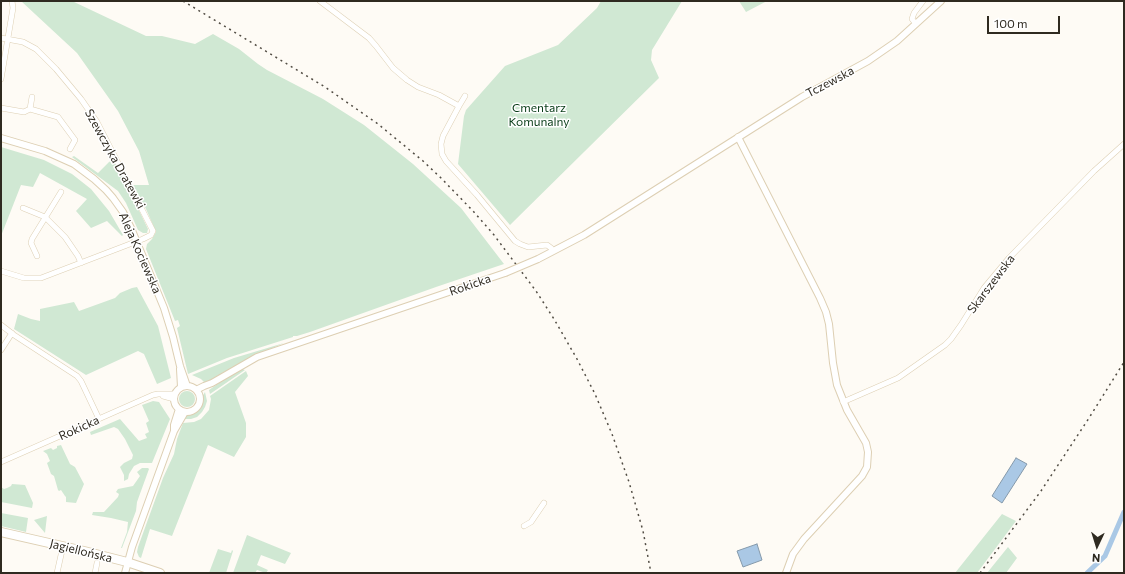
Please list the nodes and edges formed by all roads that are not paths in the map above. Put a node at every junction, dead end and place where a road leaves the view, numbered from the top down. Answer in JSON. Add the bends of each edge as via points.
{"nodes":[{"id":1,"x":12,"y":1,"type":"edge"},
{"id":2,"x":320,"y":1,"type":"edge"},
{"id":3,"x":923,"y":1,"type":"edge"},
{"id":4,"x":940,"y":1,"type":"edge"},
{"id":5,"x":916,"y":24,"type":"junction"},
{"id":6,"x":1,"y":38,"type":"edge"},
{"id":7,"x":8,"y":39,"type":"junction"},
{"id":8,"x":1,"y":79,"type":"edge"},
{"id":9,"x":465,"y":96,"type":"dead end"},
{"id":10,"x":32,"y":97,"type":"dead end"},
{"id":11,"x":459,"y":106,"type":"junction"},
{"id":12,"x":1,"y":108,"type":"edge"},
{"id":13,"x":30,"y":109,"type":"junction"},
{"id":14,"x":1,"y":138,"type":"edge"},
{"id":15,"x":738,"y":138,"type":"junction"},
{"id":16,"x":1124,"y":144,"type":"edge"},
{"id":17,"x":70,"y":149,"type":"dead end"},
{"id":18,"x":713,"y":153,"type":"joint"},
{"id":19,"x":61,"y":192,"type":"dead end"},
{"id":20,"x":23,"y":208,"type":"dead end"},
{"id":21,"x":45,"y":217,"type":"junction"},
{"id":22,"x":137,"y":241,"type":"junction"},
{"id":23,"x":553,"y":251,"type":"junction"},
{"id":24,"x":37,"y":256,"type":"dead end"},
{"id":25,"x":80,"y":263,"type":"junction"},
{"id":26,"x":1,"y":271,"type":"edge"},
{"id":27,"x":1,"y":325,"type":"edge"},
{"id":28,"x":12,"y":333,"type":"junction"},
{"id":29,"x":1,"y":350,"type":"edge"},
{"id":30,"x":184,"y":387,"type":"junction"},
{"id":31,"x":198,"y":392,"type":"junction"},
{"id":32,"x":174,"y":396,"type":"junction"},
{"id":33,"x":843,"y":402,"type":"junction"},
{"id":34,"x":182,"y":410,"type":"junction"},
{"id":35,"x":99,"y":419,"type":"junction"},
{"id":36,"x":1,"y":462,"type":"edge"},
{"id":37,"x":544,"y":503,"type":"dead end"},
{"id":38,"x":524,"y":526,"type":"dead end"},
{"id":39,"x":1,"y":532,"type":"edge"},
{"id":40,"x":63,"y":546,"type":"junction"},
{"id":41,"x":127,"y":562,"type":"junction"},
{"id":42,"x":97,"y":563,"type":"dead end"},
{"id":43,"x":57,"y":573,"type":"edge"},
{"id":44,"x":95,"y":573,"type":"edge"},
{"id":45,"x":125,"y":573,"type":"edge"},
{"id":46,"x":160,"y":573,"type":"edge"},
{"id":47,"x":786,"y":573,"type":"edge"}],
"edges":[{"from":1,"to":7,"type":"street"},
{"from":2,"to":11,"type":"street","via":[[369,38],[406,80]]},
{"from":3,"to":5,"type":"street","via":[[914,12],[912,19]]},
{"from":4,"to":5,"type":"street","name":"Tczewska"},
{"from":5,"to":15,"type":"street","name":"Tczewska","via":[[874,58],[802,97]]},
{"from":6,"to":7,"type":"street","name":"Szewczyka Dratewki"},
{"from":7,"to":8,"type":"street"},
{"from":7,"to":22,"type":"street","name":"Szewczyka Dratewki","via":[[32,46],[46,58],[97,122],[153,230],[151,235]]},
{"from":9,"to":11,"type":"street"},
{"from":10,"to":13,"type":"street"},
{"from":11,"to":23,"type":"street","via":[[441,144],[446,161],[515,241],[528,247],[547,245]]},
{"from":12,"to":13,"type":"street","via":[[24,112]]},
{"from":13,"to":17,"type":"street","via":[[58,117],[75,140]]},
{"from":14,"to":22,"type":"street","name":"Aleja Kociewska","via":[[55,155],[74,164],[94,179],[118,205]]},
{"from":15,"to":18,"type":"street","name":"Tczewska"},
{"from":15,"to":33,"type":"street","via":[[824,306],[829,324],[834,375]]},
{"from":16,"to":33,"type":"street","name":"Skarszewska","via":[[1009,258],[984,288],[945,345],[898,378]]},
{"from":18,"to":23,"type":"street","name":"Rokicka","via":[[584,235]]},
{"from":19,"to":21,"type":"street"},
{"from":20,"to":21,"type":"street"},
{"from":21,"to":24,"type":"street","via":[[31,243]]},
{"from":21,"to":25,"type":"street","via":[[66,236]]},
{"from":22,"to":25,"type":"street"},
{"from":22,"to":30,"type":"street","name":"Aleja Kociewska","via":[[164,308]]},
{"from":23,"to":31,"type":"street","name":"Rokicka","bridge":true,"via":[[505,273],[257,357],[212,383],[206,390]]},
{"from":25,"to":26,"type":"street","via":[[39,278],[24,278]]},
{"from":27,"to":28,"type":"street"},
{"from":28,"to":29,"type":"street"},
{"from":28,"to":35,"type":"street","via":[[77,376]]},
{"from":30,"to":31,"type":"street","via":[[192,387]]},
{"from":30,"to":32,"type":"street"},
{"from":31,"to":34,"type":"street","via":[[200,399],[196,407],[193,410]]},
{"from":32,"to":34,"type":"street","via":[[174,403]]},
{"from":32,"to":35,"type":"street","name":"Rokicka","via":[[153,395]]},
{"from":33,"to":47,"type":"street","via":[[866,443],[866,467],[853,487],[797,547]]},
{"from":34,"to":41,"type":"street","via":[[174,425]]},
{"from":35,"to":36,"type":"street","name":"Rokicka"},
{"from":37,"to":38,"type":"street","via":[[531,522]]},
{"from":39,"to":40,"type":"main road","name":"Jagiellońska"},
{"from":40,"to":41,"type":"main road","name":"Jagiellońska"},
{"from":40,"to":43,"type":"street"},
{"from":41,"to":45,"type":"street"},
{"from":41,"to":46,"type":"main road","name":"Jagiellońska"},
{"from":42,"to":44,"type":"street"}]}
